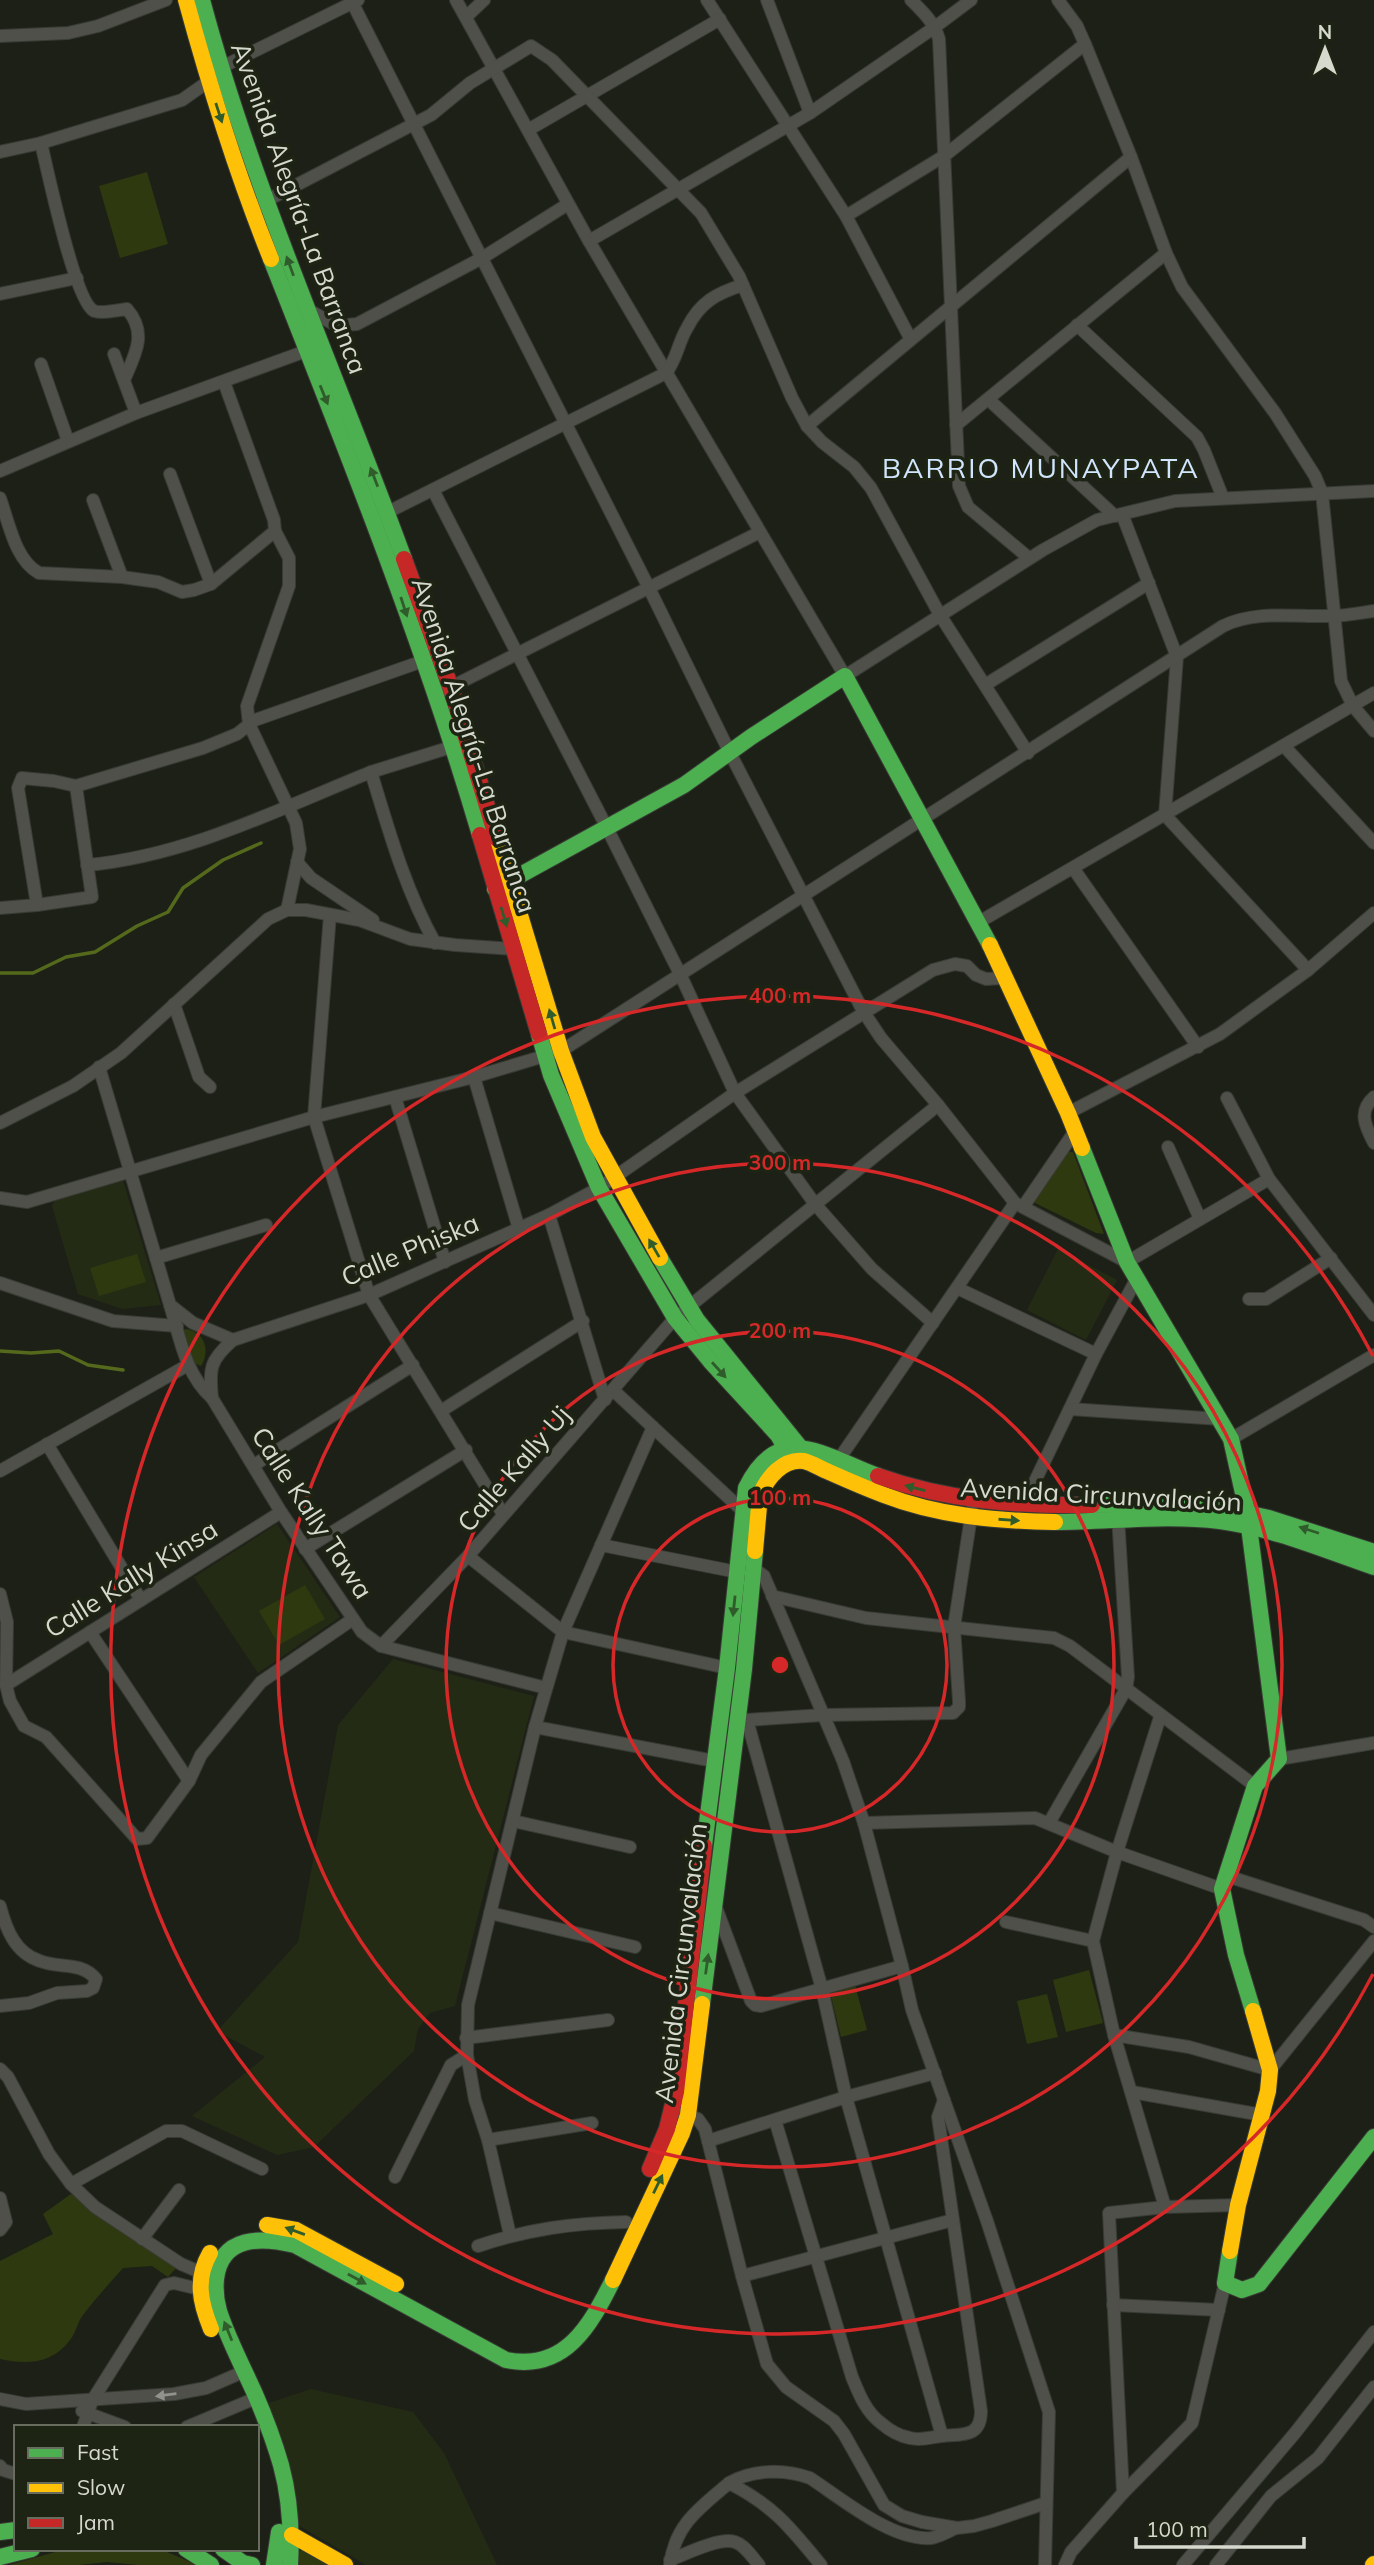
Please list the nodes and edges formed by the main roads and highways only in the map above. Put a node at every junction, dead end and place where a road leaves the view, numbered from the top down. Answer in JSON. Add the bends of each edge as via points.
{"nodes":[{"id":1,"x":186,"y":0,"type":"edge"},
{"id":2,"x":202,"y":0,"type":"edge"},
{"id":3,"x":380,"y":516,"type":"junction"},
{"id":4,"x":460,"y":744,"type":"junction"},
{"id":5,"x":502,"y":886,"type":"junction"},
{"id":6,"x":521,"y":948,"type":"junction"},
{"id":7,"x":795,"y":1455,"type":"junction"},
{"id":8,"x":972,"y":1508,"type":"junction"},
{"id":9,"x":1118,"y":1513,"type":"junction"},
{"id":10,"x":1248,"y":1518,"type":"junction"},
{"id":11,"x":1374,"y":1552,"type":"edge"},
{"id":12,"x":1374,"y":1567,"type":"edge"},
{"id":13,"x":743,"y":1569,"type":"junction"},
{"id":14,"x":705,"y":1920,"type":"junction"},
{"id":15,"x":680,"y":2112,"type":"junction"},
{"id":16,"x":1374,"y":2137,"type":"edge"},
{"id":17,"x":238,"y":2374,"type":"junction"},
{"id":18,"x":250,"y":2400,"type":"junction"},
{"id":19,"x":254,"y":2425,"type":"edge"},
{"id":20,"x":259,"y":2440,"type":"edge"},
{"id":21,"x":286,"y":2535,"type":"junction"},
{"id":22,"x":24,"y":2551,"type":"edge"},
{"id":23,"x":189,"y":2551,"type":"edge"},
{"id":24,"x":225,"y":2551,"type":"edge"},
{"id":25,"x":226,"y":2551,"type":"edge"},
{"id":26,"x":0,"y":2557,"type":"edge"},
{"id":27,"x":280,"y":2561,"type":"edge"},
{"id":28,"x":211,"y":2565,"type":"edge"},
{"id":29,"x":241,"y":2565,"type":"edge"},
{"id":30,"x":252,"y":2565,"type":"edge"},
{"id":31,"x":259,"y":2565,"type":"edge"},
{"id":32,"x":345,"y":2565,"type":"edge"}],
"edges":[{"from":1,"to":3,"type":"main road","name":"Avenida Alegría-La Barranca","one_way":true,"via":[[251,209],[306,351]]},
{"from":3,"to":2,"type":"main road","name":"Avenida Alegría-La Barranca","one_way":true,"via":[[220,68]]},
{"from":3,"to":4,"type":"main road","name":"Avenida Alegría-La Barranca","one_way":true,"via":[[434,693]]},
{"from":3,"to":4,"type":"main road","name":"Avenida Alegría-La Barranca","via":[[451,688]]},
{"from":4,"to":5,"type":"main road","name":"Avenida Alegría-La Barranca"},
{"from":5,"to":6,"type":"main road","name":"Avenida Alegría-La Barranca"},
{"from":5,"to":10,"type":"main road","via":[[684,785],[845,676],[979,922],[1068,1113],[1127,1262],[1231,1439]]},
{"from":7,"to":6,"type":"main road","name":"Avenida Alegría-La Barranca","one_way":true,"via":[[688,1307],[614,1178],[593,1137]]},
{"from":6,"to":7,"type":"main road","name":"Avenida Alegría-La Barranca","one_way":true,"via":[[544,1057],[599,1188],[675,1318]]},
{"from":7,"to":8,"type":"main road","name":"Avenida Circunvalación","via":[[822,1451],[870,1490],[903,1502],[932,1510]]},
{"from":7,"to":13,"type":"main road","name":"Avenida Circunvalación","via":[[765,1482],[750,1511]]},
{"from":8,"to":9,"type":"main road","name":"Avenida Circunvalación","via":[[1024,1504]]},
{"from":8,"to":9,"type":"main road","name":"Avenida Circunvalación","one_way":true,"via":[[1020,1520]]},
{"from":9,"to":10,"type":"main road","name":"Avenida Circunvalación"},
{"from":11,"to":10,"type":"main road","name":"Avenida Circunvalación","one_way":true},
{"from":10,"to":12,"type":"main road","name":"Avenida Circunvalación"},
{"from":10,"to":16,"type":"main road","via":[[1279,1759],[1255,1786],[1225,1883],[1236,1955],[1270,2070],[1225,2283],[1245,2291],[1259,2284]]},
{"from":13,"to":14,"type":"main road","name":"Avenida Circunvalación","one_way":true,"via":[[713,1761]]},
{"from":13,"to":14,"type":"main road","name":"Avenida Circunvalación","via":[[742,1719],[715,1903]]},
{"from":14,"to":15,"type":"main road","name":"Avenida Circunvalación"},
{"from":17,"to":15,"type":"main road","name":"Avenida Circunvalación","one_way":true,"via":[[218,2309],[214,2278],[234,2247],[258,2238],[295,2245],[506,2360],[534,2363],[560,2354],[584,2328],[610,2286],[682,2133]]},
{"from":15,"to":17,"type":"main road","name":"Avenida Circunvalación","one_way":true,"via":[[597,2282],[568,2327],[548,2346],[522,2350],[504,2343],[314,2238],[285,2227],[261,2225],[232,2232],[212,2249],[201,2272],[199,2289],[207,2320]]},
{"from":17,"to":18,"type":"main road","name":"Avenida Circunvalación"},
{"from":18,"to":19,"type":"main road","name":"Avenida Circunvalación"},
{"from":18,"to":21,"type":"main road","name":"Avenida Circunvalación","via":[[277,2454],[285,2483]]},
{"from":20,"to":21,"type":"main road","name":"Avenida Circunvalación"},
{"from":21,"to":27,"type":"main road","name":"Avenida Circunvalación"},
{"from":21,"to":32,"type":"main road"},
{"from":22,"to":26,"type":"main road"},
{"from":23,"to":28,"type":"main road"},
{"from":24,"to":29,"type":"main road"},
{"from":25,"to":30,"type":"main road"},
{"from":27,"to":31,"type":"main road"}]}
